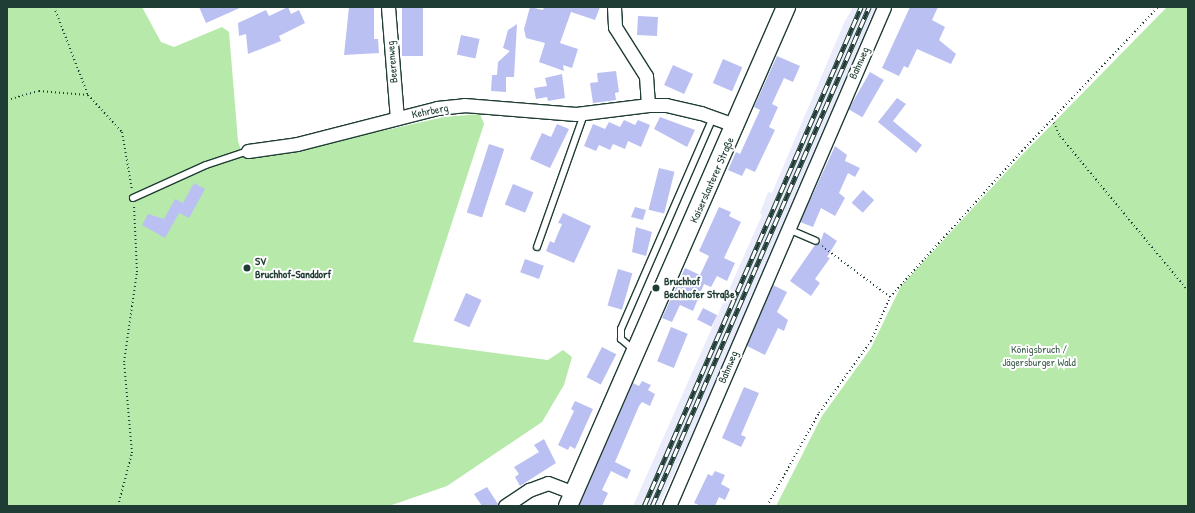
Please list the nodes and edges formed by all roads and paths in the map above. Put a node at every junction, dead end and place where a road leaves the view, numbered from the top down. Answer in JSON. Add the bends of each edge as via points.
{"nodes":[{"id":1,"x":54,"y":7,"type":"edge"},
{"id":2,"x":388,"y":7,"type":"edge"},
{"id":3,"x":614,"y":7,"type":"edge"},
{"id":4,"x":786,"y":7,"type":"edge"},
{"id":5,"x":884,"y":7,"type":"edge"},
{"id":6,"x":1158,"y":7,"type":"edge"},
{"id":7,"x":88,"y":94,"type":"junction"},
{"id":8,"x":7,"y":100,"type":"edge"},
{"id":9,"x":648,"y":105,"type":"junction"},
{"id":10,"x":584,"y":114,"type":"junction"},
{"id":11,"x":713,"y":117,"type":"junction"},
{"id":12,"x":397,"y":118,"type":"junction"},
{"id":13,"x":1052,"y":119,"type":"junction"},
{"id":14,"x":736,"y":126,"type":"junction"},
{"id":15,"x":248,"y":152,"type":"joint"},
{"id":16,"x":133,"y":198,"type":"junction"},
{"id":17,"x":787,"y":228,"type":"junction"},
{"id":18,"x":816,"y":241,"type":"joint"},
{"id":19,"x":537,"y":247,"type":"dead end"},
{"id":20,"x":1188,"y":291,"type":"edge"},
{"id":21,"x":890,"y":297,"type":"junction"},
{"id":22,"x":636,"y":352,"type":"junction"},
{"id":23,"x":571,"y":500,"type":"edge"},
{"id":24,"x":118,"y":506,"type":"edge"},
{"id":25,"x":505,"y":506,"type":"edge"},
{"id":26,"x":669,"y":506,"type":"edge"},
{"id":27,"x":767,"y":506,"type":"edge"}],
"edges":[{"from":1,"to":7,"type":"path"},
{"from":2,"to":12,"type":"street","name":"Beerenweg"},
{"from":3,"to":9,"type":"street","via":[[615,27],[646,76]]},
{"from":4,"to":14,"type":"main road","name":"Kaiserslauterer Straße"},
{"from":5,"to":17,"type":"street","name":"Bahnweg"},
{"from":6,"to":13,"type":"path"},
{"from":7,"to":8,"type":"path","via":[[40,91]]},
{"from":7,"to":16,"type":"path","via":[[122,132]]},
{"from":9,"to":10,"type":"street","name":"Kehrberg"},
{"from":9,"to":11,"type":"street","name":"Kehrberg","via":[[681,108]]},
{"from":10,"to":12,"type":"street","name":"Kehrberg","via":[[464,105],[437,108]]},
{"from":10,"to":19,"type":"lane"},
{"from":11,"to":14,"type":"street","name":"Kehrberg"},
{"from":11,"to":22,"type":"lane","via":[[621,329],[621,339]]},
{"from":12,"to":15,"type":"street","name":"Kehrberg","via":[[297,144]]},
{"from":13,"to":20,"type":"path","via":[[1060,136]]},
{"from":13,"to":21,"type":"path"},
{"from":14,"to":22,"type":"main road","name":"Kaiserslauterer Straße"},
{"from":15,"to":16,"type":"lane","name":"Kehrberg","via":[[206,165]]},
{"from":16,"to":24,"type":"path","via":[[137,272],[124,362],[132,453]]},
{"from":17,"to":18,"type":"lane"},
{"from":17,"to":26,"type":"street","name":"Bahnweg"},
{"from":18,"to":21,"type":"path"},
{"from":21,"to":27,"type":"path","via":[[870,341],[819,412]]},
{"from":22,"to":23,"type":"main road","name":"Kaiserslauterer Straße"},
{"from":23,"to":25,"type":"street","via":[[548,483],[529,490]]}]}
